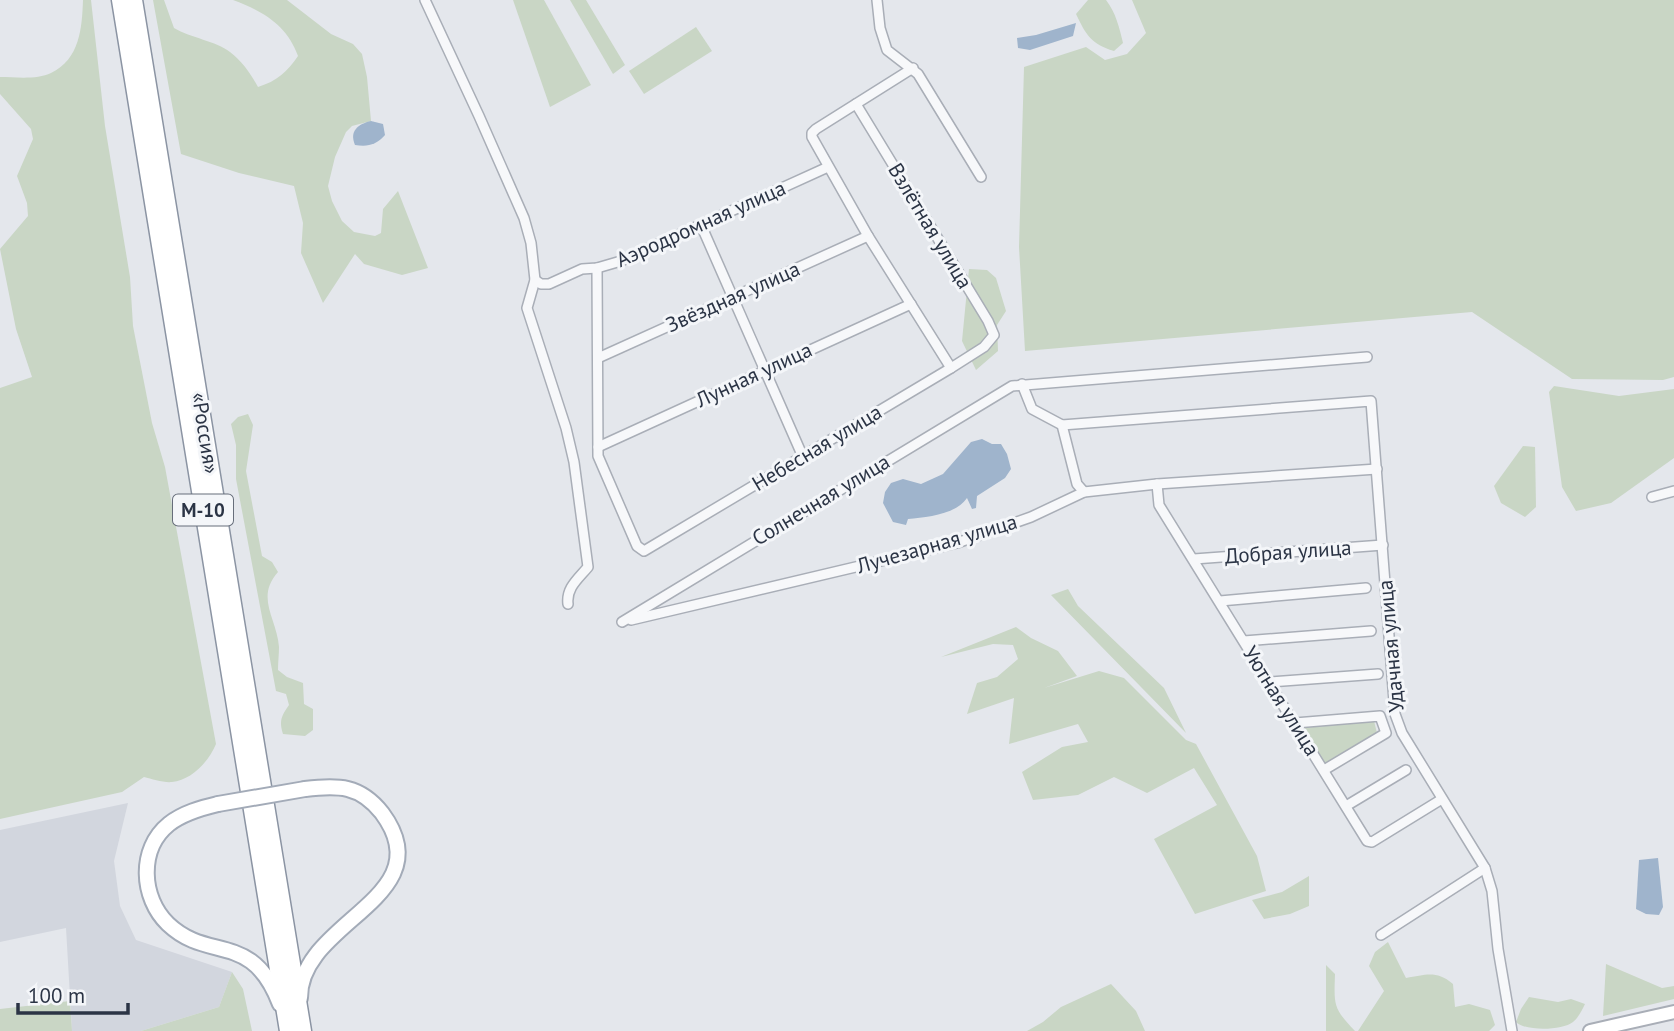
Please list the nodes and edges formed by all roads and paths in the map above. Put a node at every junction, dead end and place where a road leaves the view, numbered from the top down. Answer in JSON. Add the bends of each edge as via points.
{"nodes":[{"id":1,"x":120,"y":0,"type":"edge"},
{"id":2,"x":134,"y":0,"type":"edge"},
{"id":3,"x":425,"y":0,"type":"edge"},
{"id":4,"x":877,"y":0,"type":"edge"},
{"id":5,"x":913,"y":68,"type":"junction"},
{"id":6,"x":856,"y":104,"type":"junction"},
{"id":7,"x":828,"y":167,"type":"junction"},
{"id":8,"x":981,"y":177,"type":"dead end"},
{"id":9,"x":701,"y":225,"type":"junction"},
{"id":10,"x":868,"y":236,"type":"junction"},
{"id":11,"x":597,"y":268,"type":"junction"},
{"id":12,"x":535,"y":280,"type":"junction"},
{"id":13,"x":733,"y":298,"type":"junction"},
{"id":14,"x":911,"y":304,"type":"junction"},
{"id":15,"x":984,"y":346,"type":"joint"},
{"id":16,"x":1367,"y":357,"type":"dead end"},
{"id":17,"x":598,"y":358,"type":"junction"},
{"id":18,"x":951,"y":368,"type":"junction"},
{"id":19,"x":765,"y":370,"type":"junction"},
{"id":20,"x":1022,"y":384,"type":"junction"},
{"id":21,"x":1062,"y":425,"type":"junction"},
{"id":22,"x":598,"y":447,"type":"junction"},
{"id":23,"x":803,"y":457,"type":"junction"},
{"id":24,"x":1377,"y":469,"type":"junction"},
{"id":25,"x":1157,"y":484,"type":"junction"},
{"id":26,"x":1674,"y":491,"type":"edge"},
{"id":27,"x":1084,"y":492,"type":"junction"},
{"id":28,"x":1652,"y":496,"type":"dead end"},
{"id":29,"x":1382,"y":545,"type":"junction"},
{"id":30,"x":1194,"y":559,"type":"junction"},
{"id":31,"x":1366,"y":588,"type":"dead end"},
{"id":32,"x":1220,"y":601,"type":"junction"},
{"id":33,"x":568,"y":604,"type":"dead end"},
{"id":34,"x":622,"y":622,"type":"joint"},
{"id":35,"x":1371,"y":631,"type":"dead end"},
{"id":36,"x":1244,"y":641,"type":"junction"},
{"id":37,"x":1378,"y":674,"type":"dead end"},
{"id":38,"x":1269,"y":682,"type":"junction"},
{"id":39,"x":1295,"y":723,"type":"junction"},
{"id":40,"x":1324,"y":770,"type":"junction"},
{"id":41,"x":1406,"y":770,"type":"dead end"},
{"id":42,"x":1442,"y":799,"type":"junction"},
{"id":43,"x":1346,"y":806,"type":"junction"},
{"id":44,"x":1485,"y":868,"type":"junction"},
{"id":45,"x":1381,"y":935,"type":"dead end"},
{"id":46,"x":1674,"y":1013,"type":"edge"},
{"id":47,"x":295,"y":1025,"type":"edge"},
{"id":48,"x":1512,"y":1031,"type":"edge"},
{"id":49,"x":1590,"y":1031,"type":"edge"}],
"edges":[{"from":1,"to":47,"type":"highway","name":"«Россия»","number":"М-10"},
{"from":2,"to":47,"type":"highway","name":"«Россия»","number":"М-10"},
{"from":3,"to":12,"type":"street","via":[[524,218]]},
{"from":4,"to":5,"type":"street","via":[[887,50]]},
{"from":5,"to":6,"type":"street"},
{"from":5,"to":8,"type":"street"},
{"from":6,"to":7,"type":"street","via":[[812,133]]},
{"from":6,"to":15,"type":"street","name":"Взлётная улица","via":[[991,327],[994,335]]},
{"from":7,"to":9,"type":"street","name":"Аэродромная улица"},
{"from":7,"to":10,"type":"street"},
{"from":9,"to":11,"type":"street","name":"Аэродромная улица"},
{"from":9,"to":13,"type":"street"},
{"from":10,"to":13,"type":"street","name":"Звёздная улица"},
{"from":10,"to":14,"type":"street"},
{"from":11,"to":12,"type":"street","name":"Аэродромная улица","via":[[582,269],[548,284]]},
{"from":11,"to":17,"type":"street"},
{"from":12,"to":33,"type":"street","via":[[527,308],[566,428],[588,567],[567,595]]},
{"from":13,"to":17,"type":"street","name":"Звёздная улица"},
{"from":13,"to":19,"type":"street"},
{"from":14,"to":18,"type":"street"},
{"from":14,"to":19,"type":"street","name":"Лунная улица"},
{"from":15,"to":18,"type":"street","name":"Небесная улица"},
{"from":16,"to":20,"type":"street","name":"Солнечная улица"},
{"from":17,"to":22,"type":"street"},
{"from":18,"to":23,"type":"street","name":"Небесная улица"},
{"from":19,"to":22,"type":"street","name":"Лунная улица"},
{"from":19,"to":23,"type":"street"},
{"from":20,"to":21,"type":"street","via":[[1032,409]]},
{"from":20,"to":34,"type":"street","name":"Солнечная улица","via":[[1004,390]]},
{"from":21,"to":24,"type":"street","name":"Удачная улица","via":[[1371,401]]},
{"from":21,"to":27,"type":"street","via":[[1077,484]]},
{"from":22,"to":23,"type":"street","name":"Небесная улица","via":[[637,547],[644,551]]},
{"from":24,"to":25,"type":"street","name":"Лучезарная улица"},
{"from":24,"to":29,"type":"street","name":"Удачная улица"},
{"from":25,"to":27,"type":"street","name":"Лучезарная улица"},
{"from":25,"to":30,"type":"street","name":"Уютная улица","via":[[1159,505]]},
{"from":26,"to":28,"type":"street"},
{"from":27,"to":34,"type":"street","name":"Лучезарная улица","via":[[957,543]]},
{"from":29,"to":30,"type":"street","name":"Добрая улица"},
{"from":29,"to":42,"type":"street","name":"Удачная улица","via":[[1395,714]]},
{"from":30,"to":32,"type":"street","name":"Уютная улица"},
{"from":31,"to":32,"type":"street"},
{"from":32,"to":36,"type":"street","name":"Уютная улица"},
{"from":35,"to":36,"type":"street"},
{"from":36,"to":38,"type":"street","name":"Уютная улица"},
{"from":37,"to":38,"type":"street"},
{"from":38,"to":39,"type":"street","name":"Уютная улица"},
{"from":39,"to":40,"type":"street","name":"Уютная улица"},
{"from":39,"to":40,"type":"street","via":[[1380,716],[1386,733]]},
{"from":40,"to":43,"type":"street","name":"Уютная улица"},
{"from":41,"to":43,"type":"street"},
{"from":42,"to":43,"type":"street","name":"Уютная улица","via":[[1370,843]]},
{"from":42,"to":44,"type":"street","name":"Удачная улица"},
{"from":44,"to":45,"type":"street"},
{"from":44,"to":48,"type":"street","name":"Удачная улица"},
{"from":46,"to":49,"type":"main road"},
{"from":47,"to":47,"type":"main road","bridge":true,"via":[[300,987],[311,960],[385,890],[394,870],[396,841],[390,826],[370,800],[343,787],[218,804],[183,815],[160,833],[147,864],[150,896],[157,911],[177,931],[237,952],[261,969]]}]}
